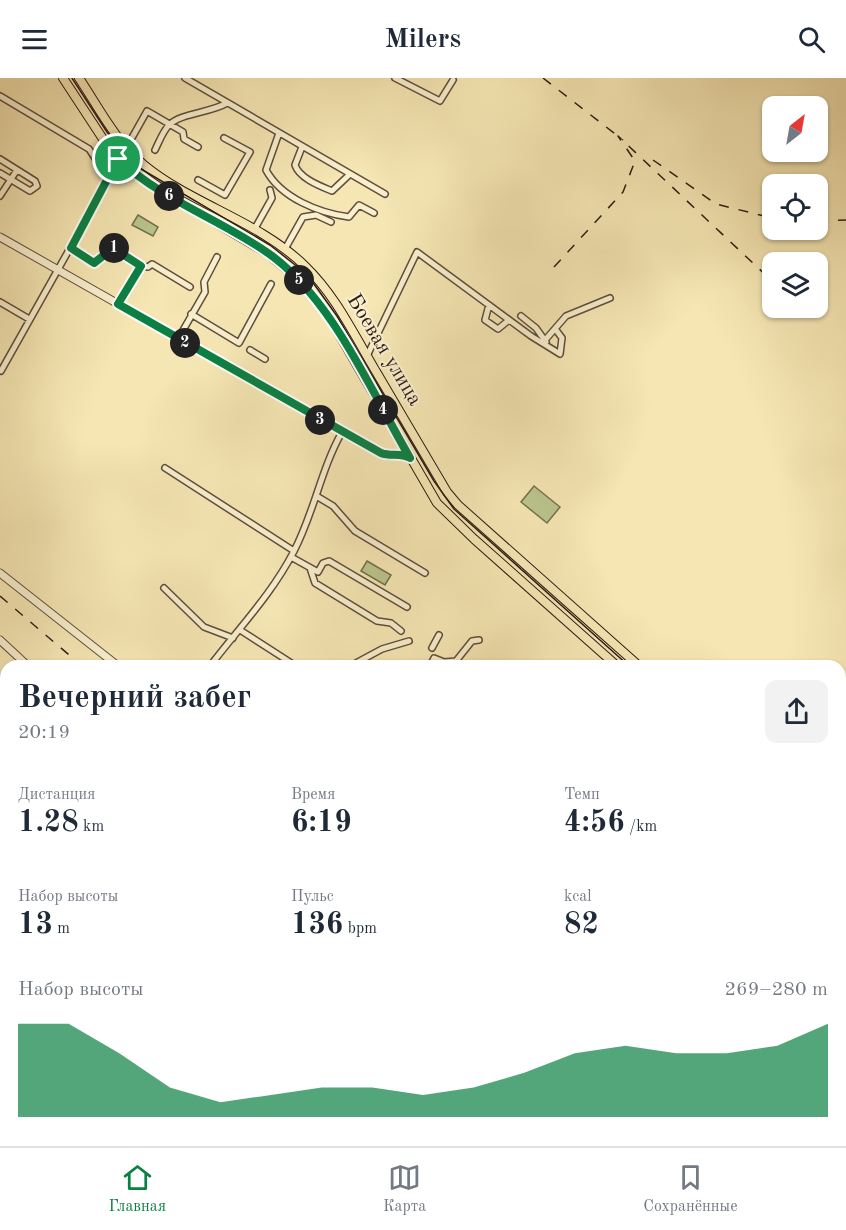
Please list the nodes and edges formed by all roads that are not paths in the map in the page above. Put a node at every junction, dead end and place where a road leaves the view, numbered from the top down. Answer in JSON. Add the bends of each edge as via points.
{"nodes":[{"id":1,"x":63,"y":78,"type":"edge"},
{"id":2,"x":79,"y":78,"type":"edge"},
{"id":3,"x":185,"y":78,"type":"edge"},
{"id":4,"x":395,"y":78,"type":"edge"},
{"id":5,"x":454,"y":78,"type":"edge"},
{"id":6,"x":0,"y":96,"type":"edge"},
{"id":7,"x":226,"y":103,"type":"junction"},
{"id":8,"x":170,"y":124,"type":"junction"},
{"id":9,"x":279,"y":133,"type":"junction"},
{"id":10,"x":224,"y":138,"type":"dead end"},
{"id":11,"x":125,"y":147,"type":"junction"},
{"id":12,"x":198,"y":147,"type":"dead end"},
{"id":13,"x":302,"y":147,"type":"junction"},
{"id":14,"x":155,"y":150,"type":"dead end"},
{"id":15,"x":0,"y":159,"type":"edge"},
{"id":16,"x":118,"y":159,"type":"junction"},
{"id":17,"x":16,"y":170,"type":"junction"},
{"id":18,"x":0,"y":173,"type":"edge"},
{"id":19,"x":349,"y":175,"type":"junction"},
{"id":20,"x":108,"y":177,"type":"junction"},
{"id":21,"x":10,"y":179,"type":"junction"},
{"id":22,"x":198,"y":180,"type":"dead end"},
{"id":23,"x":270,"y":190,"type":"dead end"},
{"id":24,"x":385,"y":194,"type":"dead end"},
{"id":25,"x":0,"y":196,"type":"edge"},
{"id":26,"x":374,"y":213,"type":"dead end"},
{"id":27,"x":331,"y":222,"type":"dead end"},
{"id":28,"x":254,"y":230,"type":"junction"},
{"id":29,"x":0,"y":237,"type":"edge"},
{"id":30,"x":71,"y":248,"type":"junction"},
{"id":31,"x":285,"y":249,"type":"junction"},
{"id":32,"x":218,"y":257,"type":"dead end"},
{"id":33,"x":141,"y":266,"type":"junction"},
{"id":34,"x":59,"y":270,"type":"junction"},
{"id":35,"x":271,"y":284,"type":"dead end"},
{"id":36,"x":190,"y":287,"type":"dead end"},
{"id":37,"x":610,"y":298,"type":"dead end"},
{"id":38,"x":0,"y":302,"type":"edge"},
{"id":39,"x":118,"y":304,"type":"junction"},
{"id":40,"x":489,"y":305,"type":"junction"},
{"id":41,"x":191,"y":314,"type":"junction"},
{"id":42,"x":521,"y":316,"type":"dead end"},
{"id":43,"x":29,"y":319,"type":"junction"},
{"id":44,"x":509,"y":320,"type":"junction"},
{"id":45,"x":556,"y":330,"type":"junction"},
{"id":46,"x":178,"y":339,"type":"junction"},
{"id":47,"x":546,"y":339,"type":"junction"},
{"id":48,"x":547,"y":346,"type":"junction"},
{"id":49,"x":250,"y":350,"type":"dead end"},
{"id":50,"x":367,"y":356,"type":"junction"},
{"id":51,"x":265,"y":359,"type":"dead end"},
{"id":52,"x":1,"y":371,"type":"edge"},
{"id":53,"x":342,"y":432,"type":"junction"},
{"id":54,"x":400,"y":440,"type":"junction"},
{"id":55,"x":381,"y":453,"type":"junction"},
{"id":56,"x":410,"y":458,"type":"junction"},
{"id":57,"x":165,"y":468,"type":"dead end"},
{"id":58,"x":318,"y":497,"type":"junction"},
{"id":59,"x":292,"y":554,"type":"junction"},
{"id":60,"x":310,"y":567,"type":"junction"},
{"id":61,"x":0,"y":573,"type":"edge"},
{"id":62,"x":425,"y":573,"type":"dead end"},
{"id":63,"x":164,"y":588,"type":"dead end"},
{"id":64,"x":407,"y":607,"type":"dead end"},
{"id":65,"x":240,"y":630,"type":"junction"},
{"id":66,"x":401,"y":631,"type":"dead end"},
{"id":67,"x":439,"y":635,"type":"dead end"},
{"id":68,"x":233,"y":638,"type":"junction"},
{"id":69,"x":0,"y":640,"type":"edge"},
{"id":70,"x":479,"y":640,"type":"dead end"},
{"id":71,"x":409,"y":641,"type":"dead end"},
{"id":72,"x":432,"y":648,"type":"dead end"},
{"id":73,"x":626,"y":655,"type":"junction"},
{"id":74,"x":22,"y":660,"type":"edge"},
{"id":75,"x":110,"y":660,"type":"edge"},
{"id":76,"x":215,"y":660,"type":"edge"},
{"id":77,"x":287,"y":660,"type":"edge"},
{"id":78,"x":362,"y":660,"type":"edge"},
{"id":79,"x":457,"y":660,"type":"edge"},
{"id":80,"x":609,"y":660,"type":"edge"},
{"id":81,"x":621,"y":660,"type":"edge"},
{"id":82,"x":632,"y":660,"type":"edge"}],
"edges":[{"from":1,"to":16,"type":"main road","name":"Боевая улица"},
{"from":2,"to":11,"type":"main road","name":"Боевая улица"},
{"from":3,"to":7,"type":"street"},
{"from":4,"to":5,"type":"street","via":[[440,101]]},
{"from":6,"to":20,"type":"street","via":[[88,149]]},
{"from":7,"to":8,"type":"street","via":[[214,111],[192,114]]},
{"from":7,"to":9,"type":"street"},
{"from":8,"to":11,"type":"street","via":[[147,111]]},
{"from":8,"to":12,"type":"street"},
{"from":8,"to":14,"type":"street"},
{"from":9,"to":13,"type":"street"},
{"from":9,"to":26,"type":"street","via":[[266,170],[282,189],[298,201],[338,215],[349,217],[359,205]]},
{"from":10,"to":22,"type":"street","via":[[250,152],[225,195]]},
{"from":11,"to":16,"type":"street"},
{"from":11,"to":28,"type":"main road","name":"Боевая улица","via":[[167,182]]},
{"from":13,"to":19,"type":"street"},
{"from":13,"to":19,"type":"street","via":[[295,165],[297,171],[320,186],[332,191]]},
{"from":15,"to":17,"type":"street"},
{"from":16,"to":20,"type":"street"},
{"from":16,"to":54,"type":"main road","name":"Боевая улица","via":[[167,196],[267,253],[303,283],[328,315]]},
{"from":17,"to":21,"type":"street"},
{"from":17,"to":21,"type":"street","via":[[36,181],[34,190]]},
{"from":18,"to":21,"type":"street"},
{"from":19,"to":24,"type":"street"},
{"from":20,"to":30,"type":"street"},
{"from":21,"to":25,"type":"street"},
{"from":23,"to":28,"type":"street","via":[[272,198]]},
{"from":27,"to":31,"type":"street","via":[[316,215],[303,217]]},
{"from":28,"to":31,"type":"main road","name":"Боевая улица"},
{"from":29,"to":34,"type":"street"},
{"from":30,"to":33,"type":"street","via":[[94,263],[113,248]]},
{"from":30,"to":34,"type":"street"},
{"from":31,"to":50,"type":"main road","name":"Боевая улица","via":[[330,294]]},
{"from":32,"to":41,"type":"street","via":[[204,282],[205,292]]},
{"from":33,"to":36,"type":"street","via":[[152,264]]},
{"from":33,"to":39,"type":"street"},
{"from":34,"to":39,"type":"street"},
{"from":34,"to":43,"type":"street"},
{"from":35,"to":41,"type":"street","via":[[239,343]]},
{"from":37,"to":45,"type":"street","via":[[566,315]]},
{"from":38,"to":43,"type":"street"},
{"from":39,"to":46,"type":"street"},
{"from":40,"to":44,"type":"street"},
{"from":40,"to":44,"type":"street","via":[[485,320],[498,328]]},
{"from":40,"to":50,"type":"street","via":[[417,252]]},
{"from":41,"to":46,"type":"street"},
{"from":42,"to":47,"type":"street"},
{"from":43,"to":52,"type":"street"},
{"from":44,"to":48,"type":"street"},
{"from":45,"to":47,"type":"street"},
{"from":45,"to":48,"type":"street","via":[[562,338],[560,354]]},
{"from":46,"to":53,"type":"street"},
{"from":47,"to":48,"type":"street"},
{"from":49,"to":51,"type":"street"},
{"from":50,"to":73,"type":"main road","name":"Боевая улица","via":[[458,505]]},
{"from":53,"to":55,"type":"street"},
{"from":53,"to":58,"type":"street","via":[[331,453]]},
{"from":54,"to":55,"type":"street","via":[[397,452]]},
{"from":54,"to":56,"type":"main road","name":"Боевая улица"},
{"from":55,"to":56,"type":"street"},
{"from":56,"to":80,"type":"main road","name":"Боевая улица","via":[[437,503]]},
{"from":57,"to":59,"type":"street"},
{"from":58,"to":59,"type":"street"},
{"from":58,"to":62,"type":"street","via":[[333,506],[355,531]]},
{"from":59,"to":60,"type":"street"},
{"from":59,"to":65,"type":"street","via":[[265,600]]},
{"from":60,"to":64,"type":"street","via":[[318,572],[329,561]]},
{"from":60,"to":66,"type":"street","via":[[315,583]]},
{"from":61,"to":75,"type":"street"},
{"from":63,"to":68,"type":"street","via":[[204,627]]},
{"from":65,"to":68,"type":"street"},
{"from":65,"to":77,"type":"street"},
{"from":67,"to":72,"type":"street"},
{"from":68,"to":76,"type":"street"},
{"from":69,"to":74,"type":"street"},
{"from":70,"to":79,"type":"street","via":[[472,641]]},
{"from":71,"to":78,"type":"street"},
{"from":73,"to":81,"type":"main road"},
{"from":73,"to":82,"type":"main road","name":"Боевая улица"}]}
